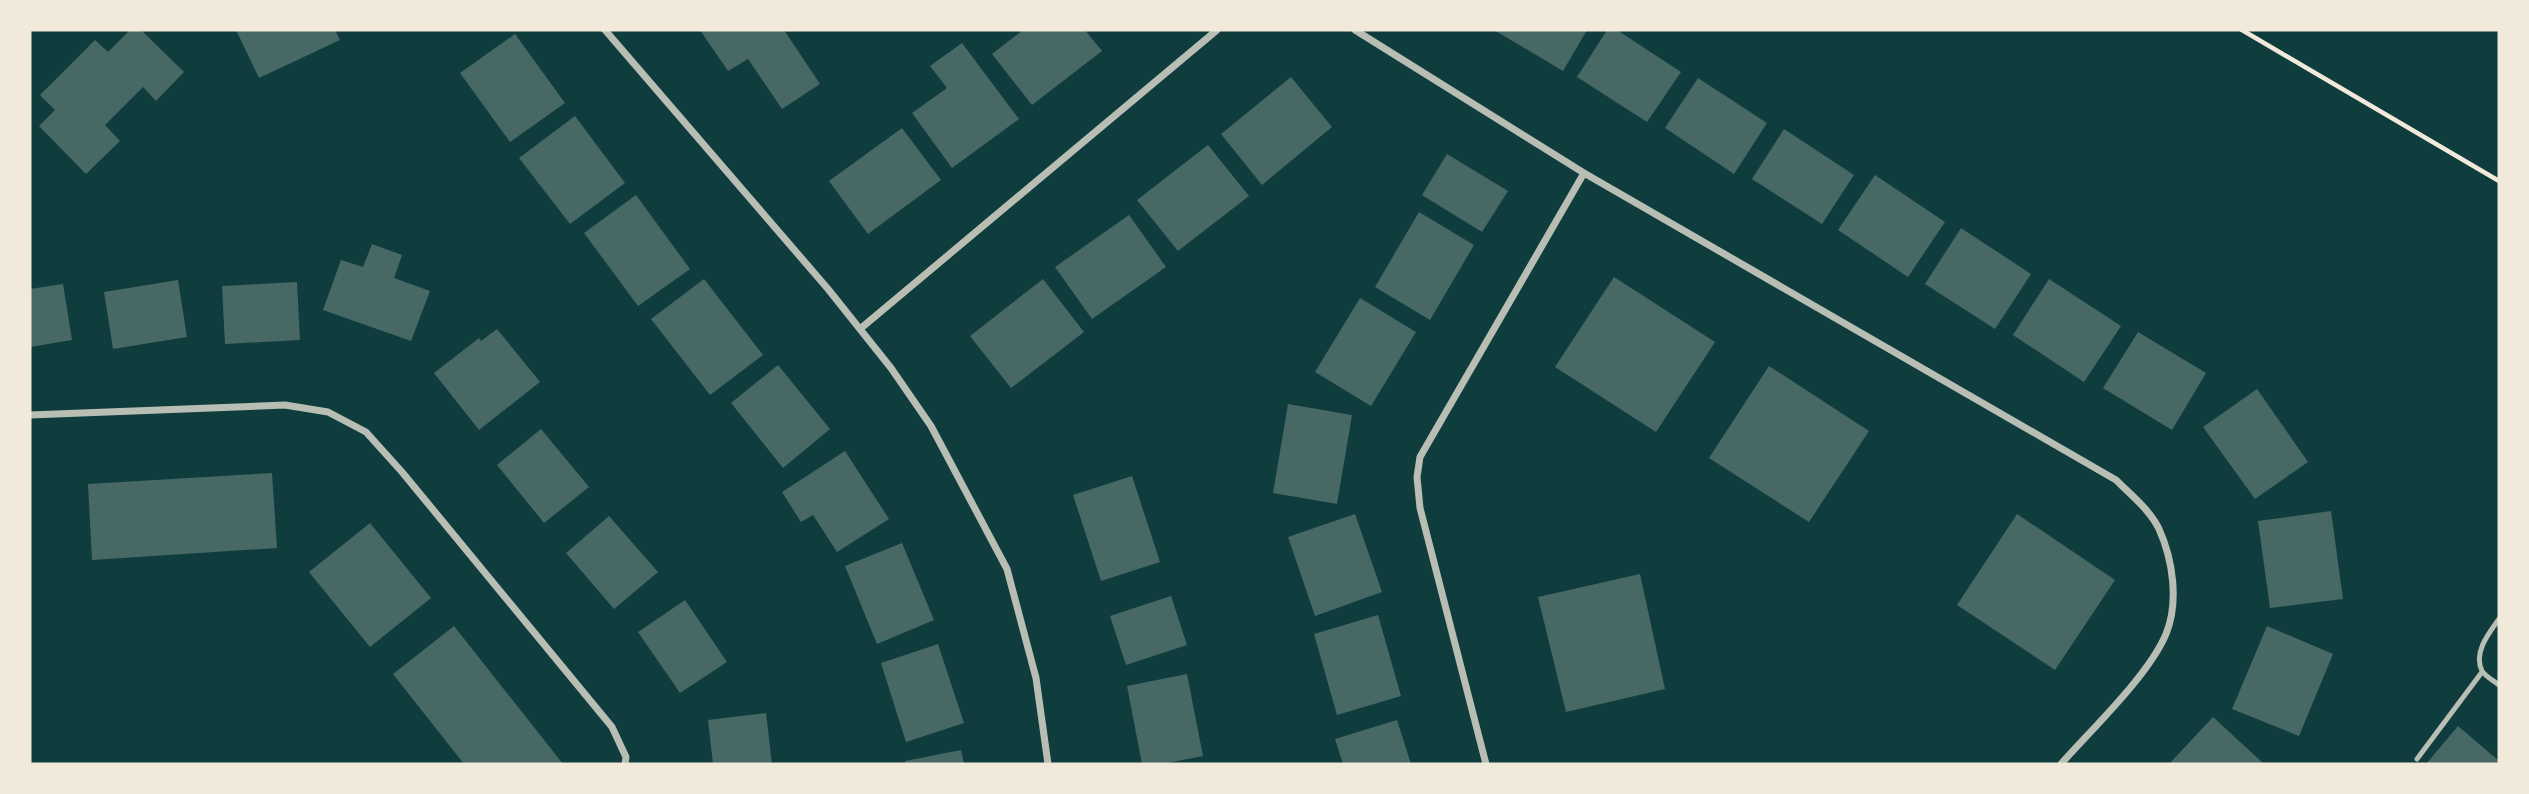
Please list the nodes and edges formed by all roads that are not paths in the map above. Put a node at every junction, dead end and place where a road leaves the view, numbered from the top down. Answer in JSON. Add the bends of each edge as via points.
{"nodes":[{"id":1,"x":605,"y":30,"type":"edge"},
{"id":2,"x":1217,"y":30,"type":"edge"},
{"id":3,"x":1354,"y":30,"type":"edge"},
{"id":4,"x":1584,"y":173,"type":"junction"},
{"id":5,"x":860,"y":329,"type":"junction"},
{"id":6,"x":30,"y":415,"type":"edge"},
{"id":7,"x":2499,"y":620,"type":"edge"},
{"id":8,"x":2482,"y":672,"type":"junction"},
{"id":9,"x":2499,"y":685,"type":"edge"},
{"id":10,"x":2417,"y":759,"type":"dead end"},
{"id":11,"x":625,"y":764,"type":"edge"},
{"id":12,"x":1048,"y":764,"type":"edge"},
{"id":13,"x":1486,"y":764,"type":"edge"},
{"id":14,"x":2061,"y":764,"type":"edge"}],
"edges":[{"from":1,"to":5,"type":"street"},
{"from":2,"to":5,"type":"street"},
{"from":3,"to":4,"type":"street"},
{"from":4,"to":13,"type":"street","via":[[1420,457],[1420,508]]},
{"from":4,"to":14,"type":"street","via":[[2116,480],[2140,503],[2158,528],[2171,568],[2172,603],[2166,634],[2144,671]]},
{"from":5,"to":12,"type":"street","via":[[931,426],[1007,569],[1036,678]]},
{"from":6,"to":11,"type":"street","via":[[285,405],[328,412],[366,432],[612,727]]},
{"from":7,"to":8,"type":"lane","via":[[2481,647]]},
{"from":8,"to":9,"type":"lane"},
{"from":8,"to":10,"type":"lane"}]}
